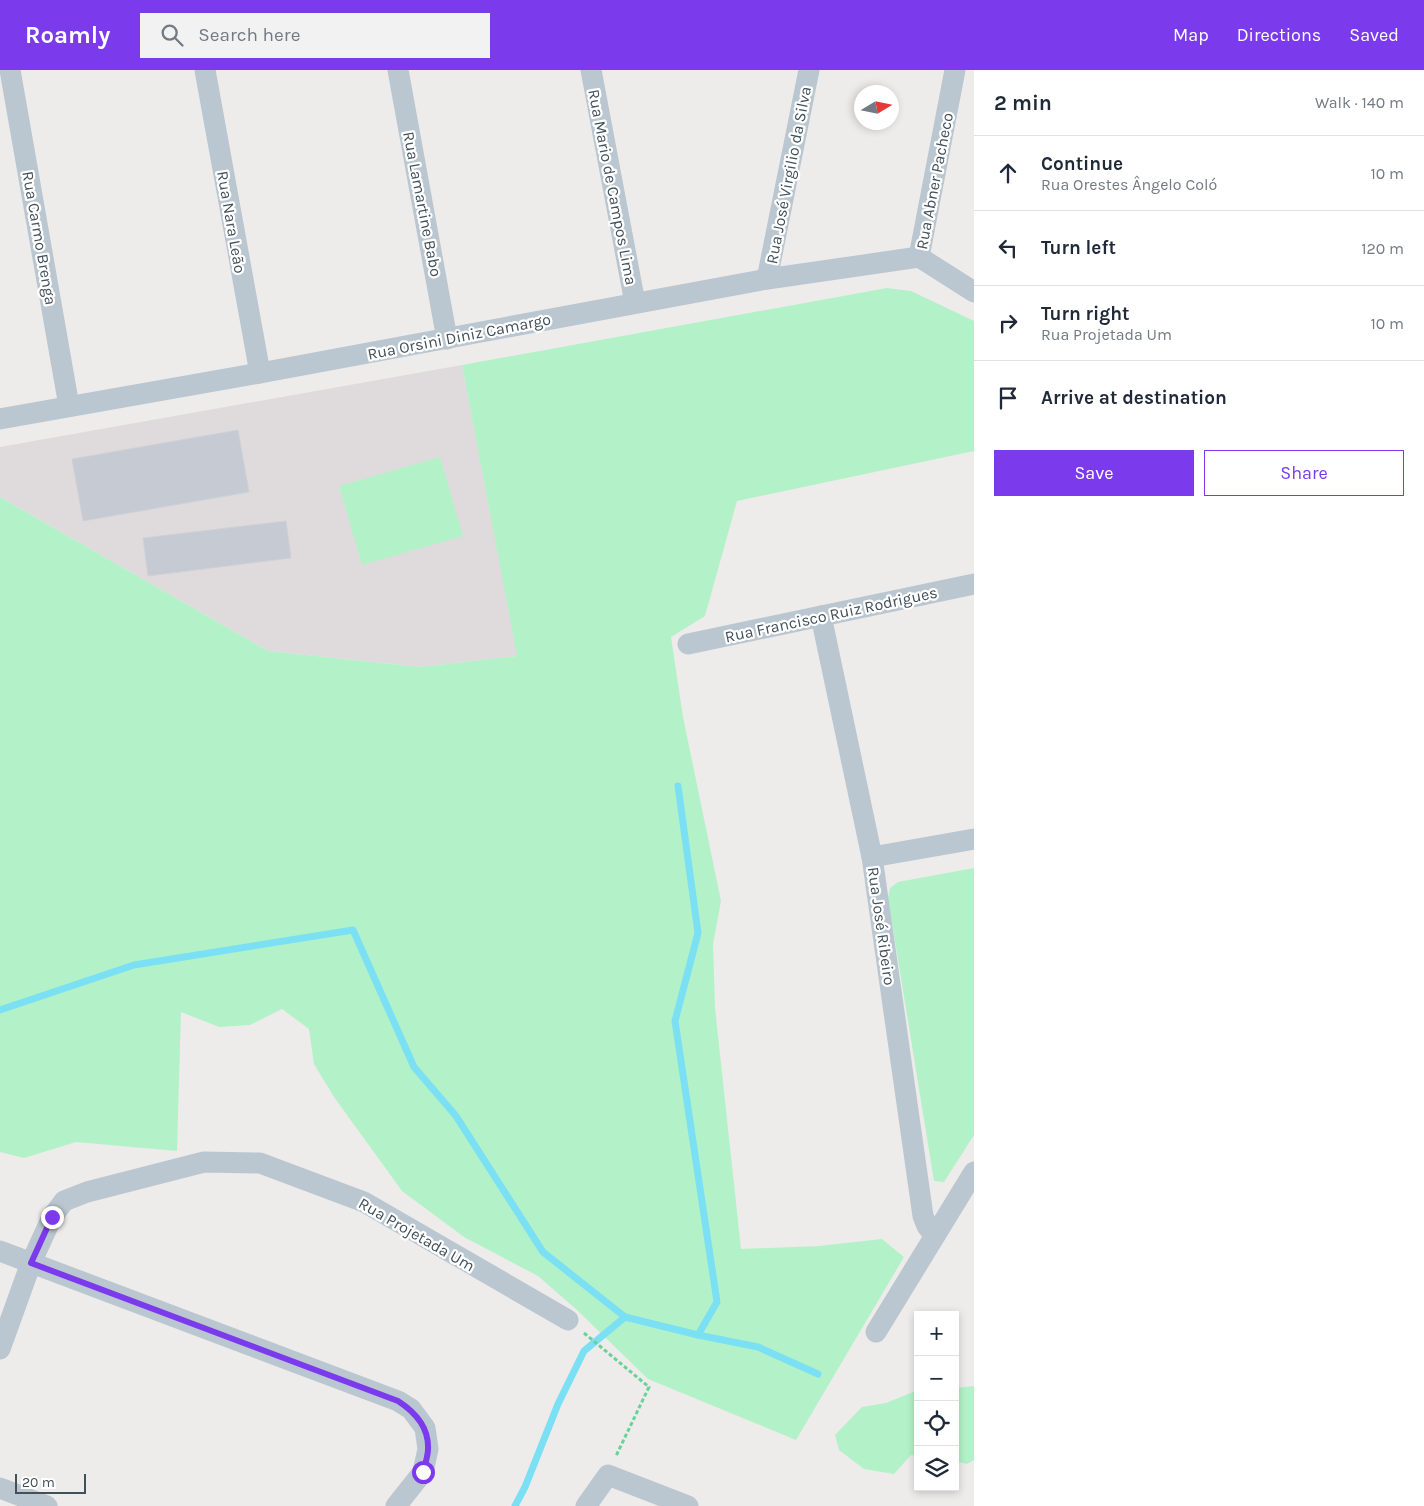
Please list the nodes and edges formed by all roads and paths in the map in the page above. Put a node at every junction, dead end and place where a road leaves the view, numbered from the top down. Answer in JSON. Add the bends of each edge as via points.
{"nodes":[{"id":1,"x":10,"y":70,"type":"edge"},
{"id":2,"x":205,"y":70,"type":"edge"},
{"id":3,"x":398,"y":70,"type":"edge"},
{"id":4,"x":591,"y":70,"type":"edge"},
{"id":5,"x":809,"y":70,"type":"edge"},
{"id":6,"x":955,"y":70,"type":"edge"},
{"id":7,"x":919,"y":257,"type":"junction"},
{"id":8,"x":767,"y":279,"type":"junction"},
{"id":9,"x":974,"y":292,"type":"edge"},
{"id":10,"x":635,"y":303,"type":"junction"},
{"id":11,"x":447,"y":339,"type":"junction"},
{"id":12,"x":260,"y":373,"type":"junction"},
{"id":13,"x":70,"y":406,"type":"junction"},
{"id":14,"x":0,"y":419,"type":"edge"},
{"id":15,"x":974,"y":584,"type":"edge"},
{"id":16,"x":821,"y":616,"type":"junction"},
{"id":17,"x":688,"y":644,"type":"dead end"},
{"id":18,"x":974,"y":839,"type":"edge"},
{"id":19,"x":872,"y":856,"type":"junction"},
{"id":20,"x":974,"y":1172,"type":"edge"},
{"id":21,"x":934,"y":1235,"type":"junction"},
{"id":22,"x":0,"y":1251,"type":"edge"},
{"id":23,"x":31,"y":1263,"type":"junction"},
{"id":24,"x":568,"y":1320,"type":"dead end"},
{"id":25,"x":876,"y":1332,"type":"dead end"},
{"id":26,"x":587,"y":1336,"type":"dead end"},
{"id":27,"x":0,"y":1349,"type":"edge"},
{"id":28,"x":608,"y":1475,"type":"junction"},
{"id":29,"x":0,"y":1488,"type":"edge"},
{"id":30,"x":47,"y":1506,"type":"edge"},
{"id":31,"x":396,"y":1506,"type":"edge"},
{"id":32,"x":586,"y":1506,"type":"edge"},
{"id":33,"x":688,"y":1506,"type":"edge"}],
"edges":[{"from":1,"to":13,"type":"street","name":"Rua Carmo Brenga"},
{"from":2,"to":12,"type":"street","name":"Rua Nara Leão"},
{"from":3,"to":11,"type":"street","name":"Rua Lamartine Babo"},
{"from":4,"to":10,"type":"street","name":"Rua Mario de Campos Lima"},
{"from":5,"to":8,"type":"street","name":"Rua José Virgilio da Silva"},
{"from":6,"to":7,"type":"street","name":"Rua Abner Pacheco"},
{"from":7,"to":8,"type":"street","name":"Rua Orsini Diniz Camargo"},
{"from":7,"to":9,"type":"street","name":"Rua Abner Pacheco"},
{"from":8,"to":10,"type":"street","name":"Rua Orsini Diniz Camargo"},
{"from":10,"to":11,"type":"street","name":"Rua Orsini Diniz Camargo"},
{"from":11,"to":12,"type":"street","name":"Rua Orsini Diniz Camargo"},
{"from":12,"to":13,"type":"street","name":"Rua Orsini Diniz Camargo"},
{"from":13,"to":14,"type":"street","name":"Rua Orsini Diniz Camargo"},
{"from":15,"to":16,"type":"street","name":"Rua Francisco Ruiz Rodrigues"},
{"from":16,"to":17,"type":"street","name":"Rua Francisco Ruiz Rodrigues"},
{"from":16,"to":19,"type":"street","name":"Rua José Ribeiro"},
{"from":18,"to":19,"type":"street"},
{"from":19,"to":21,"type":"street","name":"Rua José Ribeiro","via":[[923,1216]]},
{"from":20,"to":21,"type":"street"},
{"from":21,"to":25,"type":"street"},
{"from":22,"to":23,"type":"street"},
{"from":23,"to":24,"type":"street","name":"Rua Projetada Um","via":[[52,1217],[64,1201],[86,1192],[204,1162],[260,1163],[364,1202]]},
{"from":23,"to":27,"type":"street","name":"Rua Projetada Um"},
{"from":23,"to":31,"type":"street","via":[[398,1401],[411,1409],[425,1428],[428,1449],[423,1472]]},
{"from":26,"to":28,"type":"path","via":[[649,1386]]},
{"from":28,"to":32,"type":"street"},
{"from":28,"to":33,"type":"street"},
{"from":29,"to":30,"type":"street"}]}
